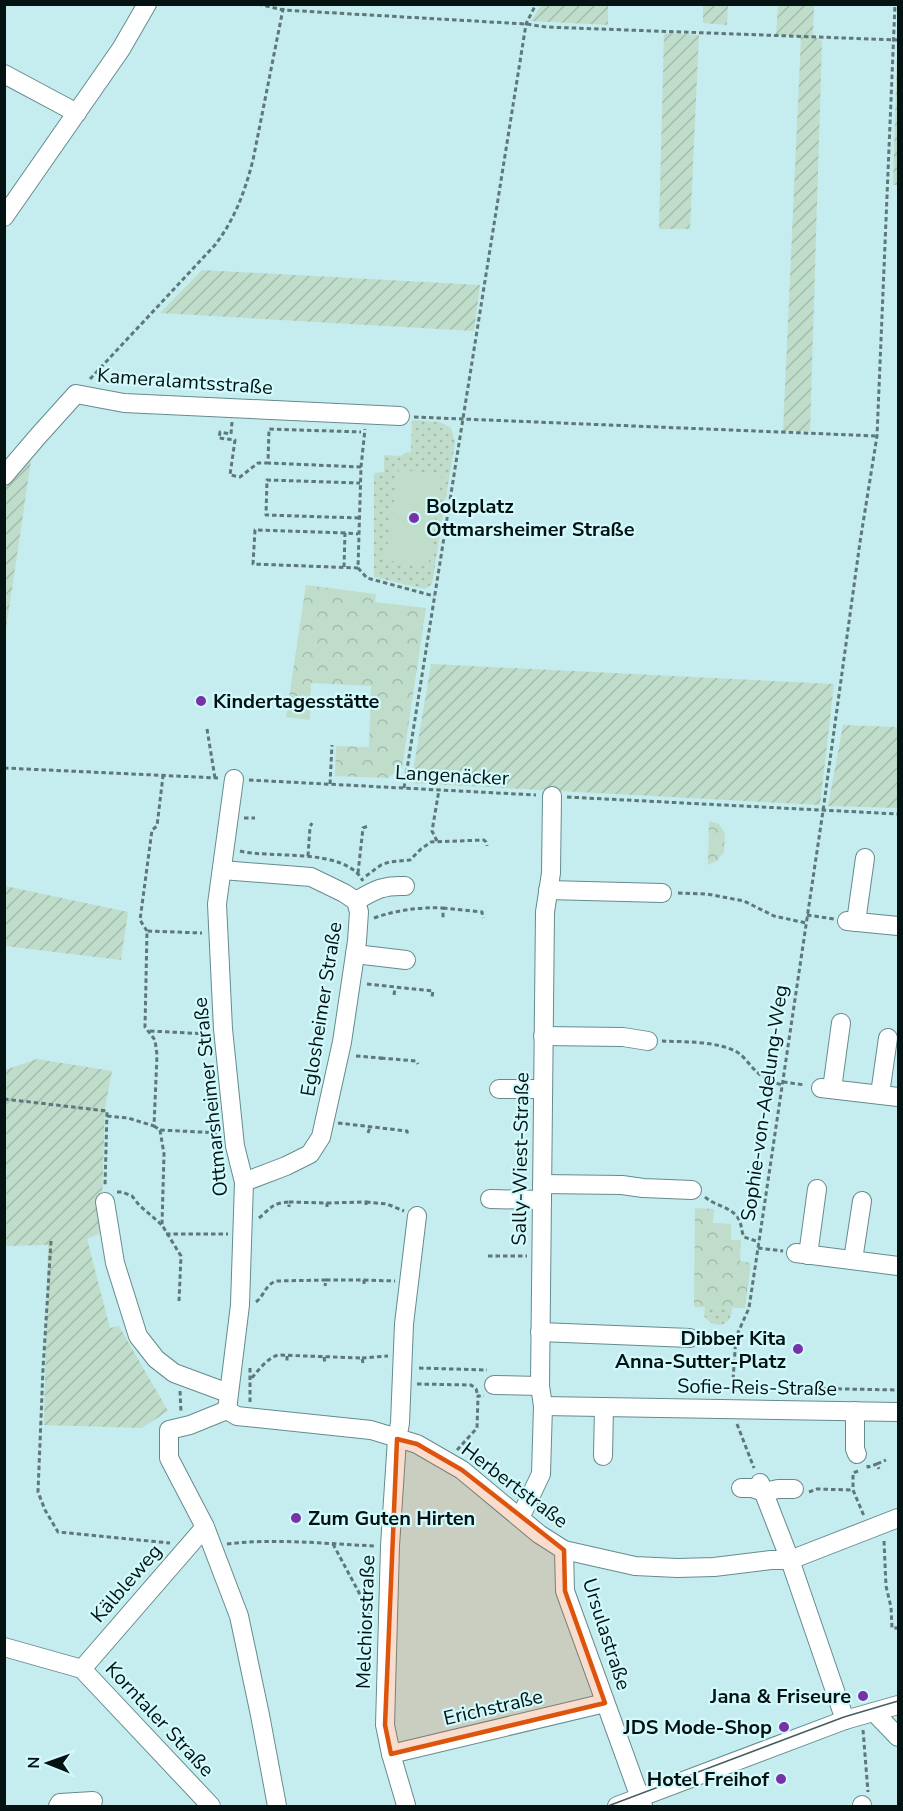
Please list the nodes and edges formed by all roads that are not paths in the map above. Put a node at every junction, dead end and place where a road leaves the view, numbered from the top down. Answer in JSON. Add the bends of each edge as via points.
{"nodes":[{"id":1,"x":147,"y":4,"type":"edge"},
{"id":2,"x":4,"y":75,"type":"edge"},
{"id":3,"x":77,"y":113,"type":"junction"},
{"id":4,"x":4,"y":217,"type":"edge"},
{"id":5,"x":400,"y":416,"type":"road end"},
{"id":6,"x":4,"y":476,"type":"edge"},
{"id":7,"x":234,"y":779,"type":"road end"},
{"id":8,"x":552,"y":796,"type":"road end"},
{"id":9,"x":865,"y":858,"type":"dead end"},
{"id":10,"x":222,"y":870,"type":"junction"},
{"id":11,"x":405,"y":886,"type":"dead end"},
{"id":12,"x":548,"y":890,"type":"junction"},
{"id":13,"x":662,"y":893,"type":"road end"},
{"id":14,"x":356,"y":901,"type":"junction"},
{"id":15,"x":898,"y":926,"type":"edge"},
{"id":16,"x":355,"y":954,"type":"junction"},
{"id":17,"x":406,"y":960,"type":"dead end"},
{"id":18,"x":842,"y":1023,"type":"dead end"},
{"id":19,"x":543,"y":1035,"type":"junction"},
{"id":20,"x":888,"y":1038,"type":"dead end"},
{"id":21,"x":648,"y":1041,"type":"road end"},
{"id":22,"x":499,"y":1089,"type":"dead end"},
{"id":23,"x":543,"y":1089,"type":"junction"},
{"id":24,"x":880,"y":1094,"type":"junction"},
{"id":25,"x":898,"y":1097,"type":"edge"},
{"id":26,"x":244,"y":1182,"type":"junction"},
{"id":27,"x":817,"y":1189,"type":"dead end"},
{"id":28,"x":692,"y":1190,"type":"road end"},
{"id":29,"x":542,"y":1192,"type":"junction"},
{"id":30,"x":108,"y":1195,"type":"road end"},
{"id":31,"x":490,"y":1199,"type":"dead end"},
{"id":32,"x":862,"y":1201,"type":"dead end"},
{"id":33,"x":417,"y":1216,"type":"road end"},
{"id":34,"x":853,"y":1260,"type":"junction"},
{"id":35,"x":898,"y":1266,"type":"edge"},
{"id":36,"x":540,"y":1332,"type":"junction"},
{"id":37,"x":690,"y":1338,"type":"dead end"},
{"id":38,"x":492,"y":1384,"type":"road end"},
{"id":39,"x":540,"y":1386,"type":"junction"},
{"id":40,"x":227,"y":1402,"type":"junction"},
{"id":41,"x":543,"y":1406,"type":"junction"},
{"id":42,"x":604,"y":1407,"type":"junction"},
{"id":43,"x":855,"y":1411,"type":"junction"},
{"id":44,"x":898,"y":1412,"type":"edge"},
{"id":45,"x":397,"y":1438,"type":"junction"},
{"id":46,"x":603,"y":1456,"type":"dead end"},
{"id":47,"x":862,"y":1460,"type":"road end"},
{"id":48,"x":741,"y":1488,"type":"dead end"},
{"id":49,"x":762,"y":1488,"type":"junction"},
{"id":50,"x":798,"y":1492,"type":"road end"},
{"id":51,"x":520,"y":1518,"type":"junction"},
{"id":52,"x":898,"y":1518,"type":"edge"},
{"id":53,"x":205,"y":1527,"type":"junction"},
{"id":54,"x":564,"y":1550,"type":"junction"},
{"id":55,"x":790,"y":1560,"type":"junction"},
{"id":56,"x":4,"y":1647,"type":"edge"},
{"id":57,"x":82,"y":1669,"type":"junction"},
{"id":58,"x":605,"y":1703,"type":"junction"},
{"id":59,"x":898,"y":1705,"type":"edge"},
{"id":60,"x":860,"y":1716,"type":"junction"},
{"id":61,"x":898,"y":1737,"type":"edge"},
{"id":62,"x":391,"y":1754,"type":"junction"},
{"id":63,"x":93,"y":1801,"type":"dead end"},
{"id":64,"x":642,"y":1802,"type":"edge"},
{"id":65,"x":406,"y":1804,"type":"dead end"},
{"id":66,"x":58,"y":1806,"type":"edge"},
{"id":67,"x":211,"y":1806,"type":"edge"},
{"id":68,"x":277,"y":1806,"type":"edge"},
{"id":69,"x":617,"y":1806,"type":"edge"}],
"edges":[{"from":1,"to":3,"type":"street"},
{"from":2,"to":3,"type":"street"},
{"from":3,"to":4,"type":"street"},
{"from":5,"to":6,"type":"street","name":"Kameralamtsstraße","via":[[365,423],[124,404],[76,394]]},
{"from":7,"to":10,"type":"street","name":"Ottmarsheimer Straße"},
{"from":8,"to":12,"type":"street","name":"Sally-Wiest-Straße"},
{"from":9,"to":15,"type":"street","via":[[852,922]]},
{"from":10,"to":14,"type":"street","name":"Eglosheimer Straße","via":[[312,877]]},
{"from":10,"to":26,"type":"street","name":"Ottmarsheimer Straße","via":[[217,904],[223,1029],[235,1146]]},
{"from":11,"to":14,"type":"street","via":[[387,885]]},
{"from":12,"to":13,"type":"street"},
{"from":12,"to":19,"type":"street","name":"Sally-Wiest-Straße"},
{"from":14,"to":16,"type":"street","name":"Eglosheimer Straße","via":[[359,912]]},
{"from":16,"to":17,"type":"street"},
{"from":16,"to":26,"type":"street","name":"Eglosheimer Straße","via":[[342,1042],[321,1137],[310,1154]]},
{"from":18,"to":24,"type":"street","via":[[827,1088]]},
{"from":19,"to":21,"type":"street"},
{"from":19,"to":23,"type":"street","name":"Sally-Wiest-Straße"},
{"from":20,"to":24,"type":"street"},
{"from":22,"to":23,"type":"street"},
{"from":23,"to":29,"type":"street","name":"Sally-Wiest-Straße"},
{"from":24,"to":25,"type":"street"},
{"from":26,"to":40,"type":"street","name":"Ottmarsheimer Straße","via":[[240,1305]]},
{"from":27,"to":34,"type":"street","via":[[802,1254]]},
{"from":28,"to":29,"type":"street","via":[[622,1185]]},
{"from":29,"to":31,"type":"street"},
{"from":29,"to":36,"type":"street","name":"Sally-Wiest-Straße"},
{"from":30,"to":40,"type":"street","name":"Herbertstraße","via":[[116,1263],[138,1336],[156,1359]]},
{"from":32,"to":34,"type":"street"},
{"from":33,"to":45,"type":"street","name":"Melchiorstraße","via":[[404,1324]]},
{"from":34,"to":35,"type":"street"},
{"from":36,"to":37,"type":"street"},
{"from":36,"to":39,"type":"street","name":"Sally-Wiest-Straße"},
{"from":38,"to":39,"type":"street"},
{"from":39,"to":41,"type":"street","name":"Sally-Wiest-Straße"},
{"from":40,"to":45,"type":"street","name":"Herbertstraße","via":[[237,1416],[371,1430]]},
{"from":40,"to":53,"type":"street","via":[[170,1430],[170,1458]]},
{"from":41,"to":42,"type":"street","name":"Sofie-Reis-Straße"},
{"from":41,"to":51,"type":"street","name":"Sally-Wiest-Straße","via":[[541,1474]]},
{"from":42,"to":43,"type":"street","name":"Sofie-Reis-Straße","via":[[729,1400]]},
{"from":42,"to":46,"type":"street"},
{"from":43,"to":44,"type":"street","name":"Sofie-Reis-Straße"},
{"from":43,"to":47,"type":"street","via":[[855,1449]]},
{"from":45,"to":51,"type":"street","name":"Herbertstraße","via":[[417,1444],[462,1470]]},
{"from":45,"to":62,"type":"street","name":"Melchiorstraße","via":[[386,1626],[385,1725]]},
{"from":48,"to":49,"type":"street"},
{"from":49,"to":50,"type":"street"},
{"from":49,"to":55,"type":"street"},
{"from":51,"to":54,"type":"street","name":"Herbertstraße"},
{"from":52,"to":55,"type":"street","name":"Herbertstraße"},
{"from":53,"to":57,"type":"street","name":"Kälbleweg"},
{"from":53,"to":68,"type":"street","via":[[239,1616]]},
{"from":54,"to":55,"type":"street","name":"Herbertstraße","via":[[635,1566],[677,1568]]},
{"from":54,"to":58,"type":"street","name":"Ursulastraße","via":[[565,1591]]},
{"from":55,"to":60,"type":"street"},
{"from":56,"to":57,"type":"street","name":"Korntaler Straße"},
{"from":57,"to":67,"type":"street","name":"Korntaler Straße"},
{"from":58,"to":62,"type":"street","name":"Erichstraße"},
{"from":58,"to":64,"type":"street","name":"Ursulastraße"},
{"from":59,"to":60,"type":"street"},
{"from":60,"to":61,"type":"street"},
{"from":60,"to":64,"type":"street"},
{"from":62,"to":65,"type":"street","name":"Melchiorstraße"},
{"from":63,"to":66,"type":"street"},
{"from":64,"to":69,"type":"street"}]}
